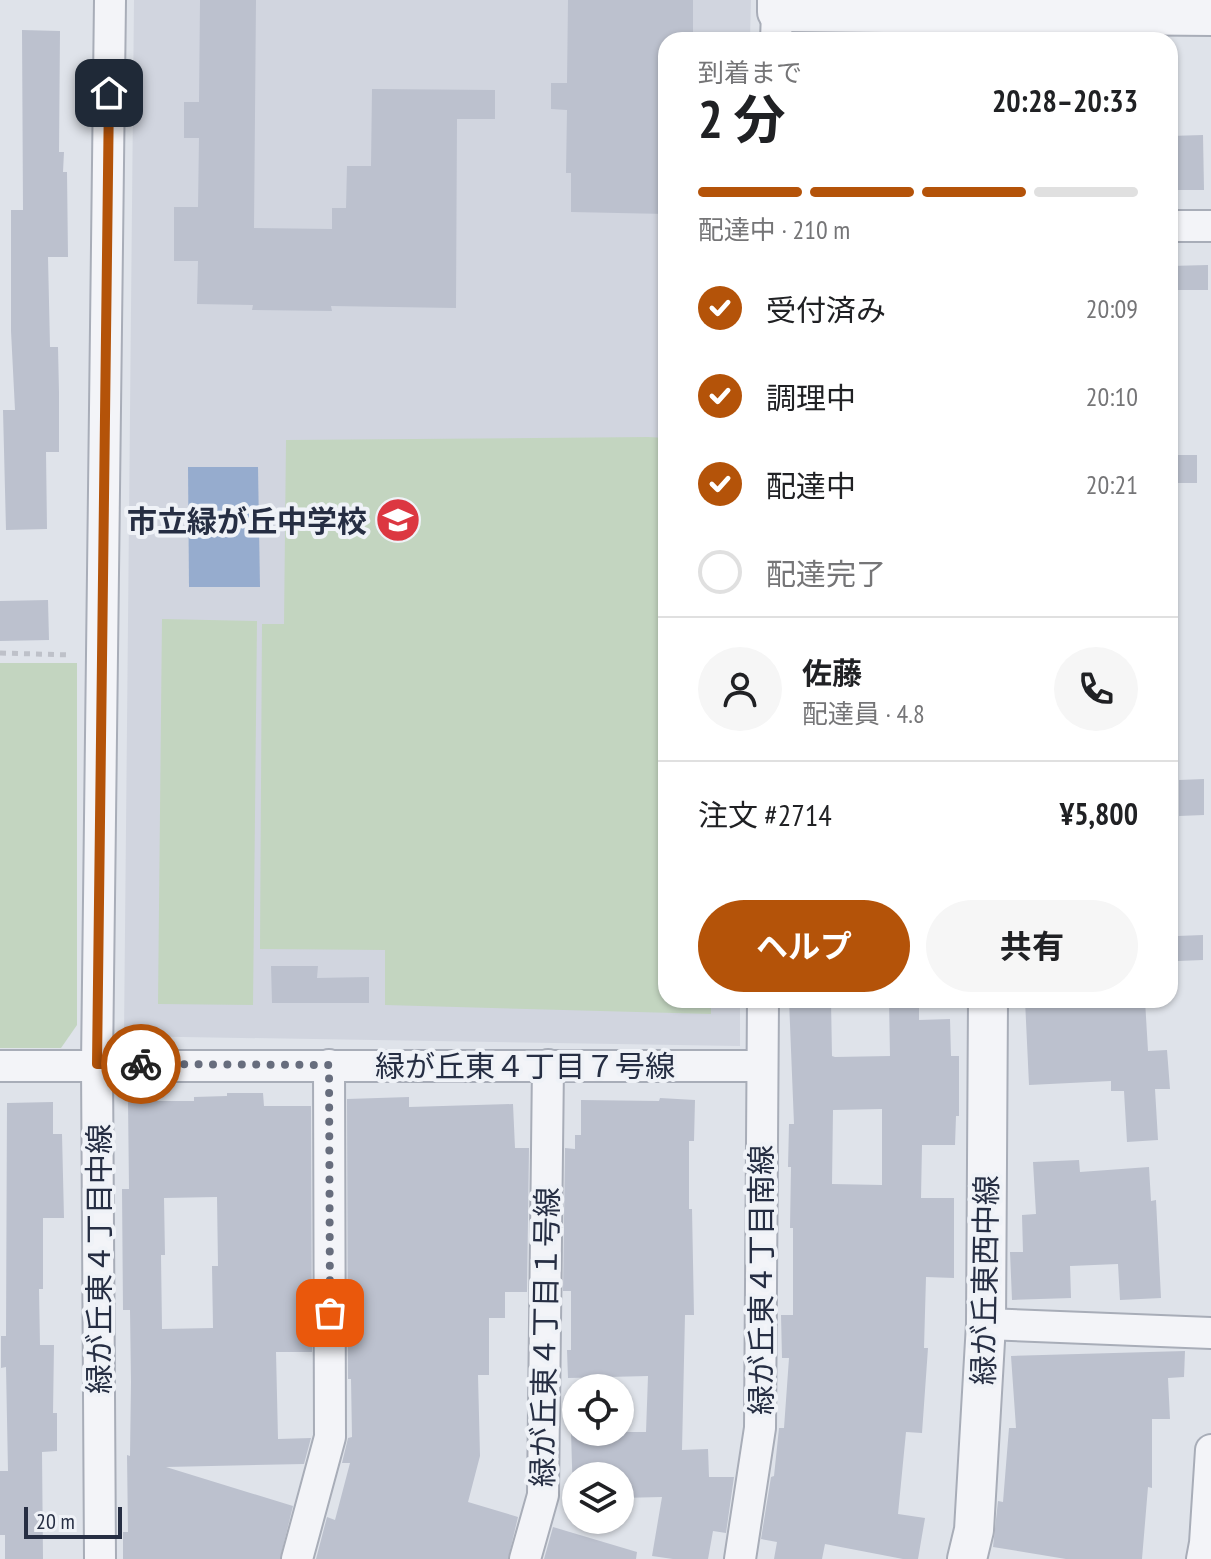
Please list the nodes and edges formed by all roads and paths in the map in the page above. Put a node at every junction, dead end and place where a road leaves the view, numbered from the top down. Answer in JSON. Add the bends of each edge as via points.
{"nodes":[{"id":1,"x":110,"y":0,"type":"edge"},
{"id":2,"x":1211,"y":16,"type":"edge"},
{"id":3,"x":777,"y":17,"type":"edge"},
{"id":4,"x":1003,"y":27,"type":"edge"},
{"id":5,"x":1178,"y":226,"type":"edge"},
{"id":6,"x":1211,"y":226,"type":"edge"},
{"id":7,"x":0,"y":653,"type":"edge"},
{"id":8,"x":102,"y":656,"type":"junction"},
{"id":9,"x":763,"y":1008,"type":"edge"},
{"id":10,"x":988,"y":1008,"type":"edge"},
{"id":11,"x":97,"y":1064,"type":"junction"},
{"id":12,"x":329,"y":1065,"type":"junction"},
{"id":13,"x":548,"y":1065,"type":"junction"},
{"id":14,"x":0,"y":1066,"type":"edge"},
{"id":15,"x":762,"y":1066,"type":"junction"},
{"id":16,"x":986,"y":1324,"type":"junction"},
{"id":17,"x":1211,"y":1333,"type":"edge"},
{"id":18,"x":1211,"y":1450,"type":"edge"},
{"id":19,"x":1206,"y":1548,"type":"edge"},
{"id":20,"x":100,"y":1559,"type":"edge"},
{"id":21,"x":297,"y":1559,"type":"edge"},
{"id":22,"x":525,"y":1559,"type":"edge"},
{"id":23,"x":740,"y":1559,"type":"edge"},
{"id":24,"x":967,"y":1559,"type":"edge"}],
"edges":[{"from":1,"to":8,"type":"street","name":"緑が丘東４丁目中線"},
{"from":2,"to":4,"type":"street"},
{"from":3,"to":4,"type":"street"},
{"from":5,"to":6,"type":"street"},
{"from":7,"to":8,"type":"path"},
{"from":8,"to":11,"type":"street","name":"緑が丘東４丁目中線"},
{"from":9,"to":15,"type":"street","name":"緑が丘東４丁目南線"},
{"from":10,"to":16,"type":"street","name":"緑が丘東西中線"},
{"from":11,"to":12,"type":"street","name":"緑が丘東４丁目７号線"},
{"from":11,"to":14,"type":"street","name":"緑が丘東４丁目７号線"},
{"from":11,"to":20,"type":"street","name":"緑が丘東４丁目中線"},
{"from":12,"to":13,"type":"street","name":"緑が丘東４丁目７号線"},
{"from":12,"to":21,"type":"street","via":[[330,1437]]},
{"from":13,"to":15,"type":"street","name":"緑が丘東４丁目７号線"},
{"from":13,"to":22,"type":"street","name":"緑が丘東４丁目１号線","via":[[543,1495]]},
{"from":15,"to":23,"type":"street","name":"緑が丘東４丁目南線","via":[[760,1428]]},
{"from":16,"to":17,"type":"street"},
{"from":16,"to":24,"type":"street","name":"緑が丘東西中線","via":[[974,1530]]},
{"from":18,"to":19,"type":"street"}]}
